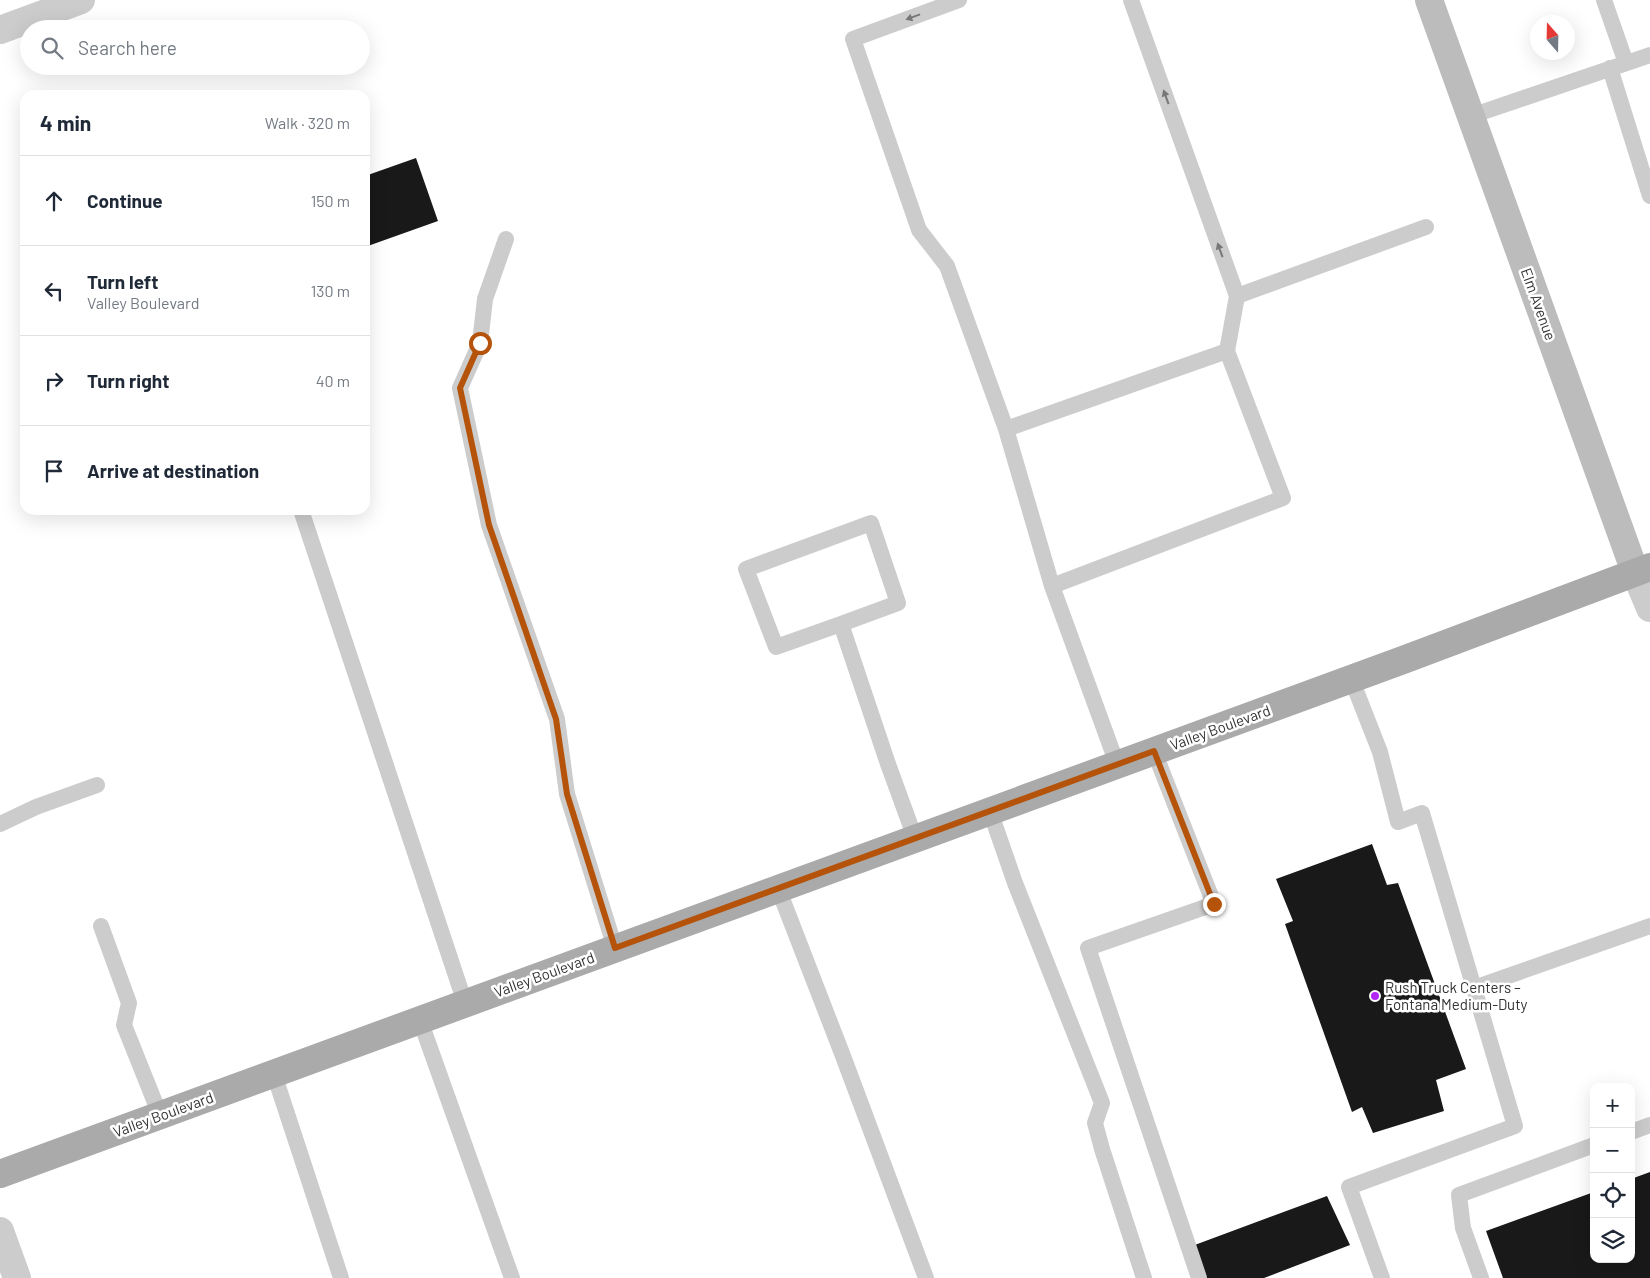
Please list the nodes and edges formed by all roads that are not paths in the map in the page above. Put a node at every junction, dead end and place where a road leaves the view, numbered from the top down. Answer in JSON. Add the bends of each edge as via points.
{"nodes":[{"id":1,"x":80,"y":0,"type":"edge"},
{"id":2,"x":959,"y":0,"type":"edge"},
{"id":3,"x":1131,"y":0,"type":"edge"},
{"id":4,"x":1429,"y":0,"type":"edge"},
{"id":5,"x":1604,"y":0,"type":"edge"},
{"id":6,"x":27,"y":20,"type":"edge"},
{"id":7,"x":20,"y":22,"type":"edge"},
{"id":8,"x":0,"y":30,"type":"edge"},
{"id":9,"x":1650,"y":55,"type":"edge"},
{"id":10,"x":1626,"y":63,"type":"junction"},
{"id":11,"x":1610,"y":68,"type":"junction"},
{"id":12,"x":1472,"y":116,"type":"junction"},
{"id":13,"x":1650,"y":196,"type":"edge"},
{"id":14,"x":1426,"y":227,"type":"dead end"},
{"id":15,"x":506,"y":239,"type":"dead end"},
{"id":16,"x":1236,"y":296,"type":"junction"},
{"id":17,"x":1227,"y":351,"type":"junction"},
{"id":18,"x":1006,"y":429,"type":"junction"},
{"id":19,"x":303,"y":515,"type":"edge"},
{"id":20,"x":1643,"y":570,"type":"edge"},
{"id":21,"x":1052,"y":586,"type":"junction"},
{"id":22,"x":1650,"y":608,"type":"edge"},
{"id":23,"x":841,"y":624,"type":"junction"},
{"id":24,"x":1352,"y":678,"type":"junction"},
{"id":25,"x":1154,"y":751,"type":"junction"},
{"id":26,"x":1117,"y":764,"type":"junction"},
{"id":27,"x":97,"y":785,"type":"dead end"},
{"id":28,"x":990,"y":811,"type":"junction"},
{"id":29,"x":0,"y":824,"type":"edge"},
{"id":30,"x":915,"y":838,"type":"junction"},
{"id":31,"x":778,"y":888,"type":"junction"},
{"id":32,"x":101,"y":926,"type":"dead end"},
{"id":33,"x":1650,"y":926,"type":"edge"},
{"id":34,"x":615,"y":948,"type":"junction"},
{"id":35,"x":1474,"y":988,"type":"junction"},
{"id":36,"x":465,"y":1004,"type":"junction"},
{"id":37,"x":420,"y":1020,"type":"junction"},
{"id":38,"x":274,"y":1074,"type":"junction"},
{"id":39,"x":160,"y":1115,"type":"junction"},
{"id":40,"x":1650,"y":1125,"type":"edge"},
{"id":41,"x":1635,"y":1131,"type":"edge"},
{"id":42,"x":1590,"y":1146,"type":"edge"},
{"id":43,"x":0,"y":1174,"type":"edge"},
{"id":44,"x":0,"y":1231,"type":"edge"},
{"id":45,"x":18,"y":1278,"type":"edge"},
{"id":46,"x":341,"y":1278,"type":"edge"},
{"id":47,"x":512,"y":1278,"type":"edge"},
{"id":48,"x":926,"y":1278,"type":"edge"},
{"id":49,"x":1144,"y":1278,"type":"edge"},
{"id":50,"x":1199,"y":1278,"type":"edge"},
{"id":51,"x":1382,"y":1278,"type":"edge"},
{"id":52,"x":1481,"y":1278,"type":"edge"}],
"edges":[{"from":1,"to":6,"type":"street"},
{"from":2,"to":18,"type":"lane","one_way":true,"via":[[853,39],[919,230],[946,266]]},
{"from":16,"to":3,"type":"lane","one_way":true},
{"from":4,"to":12,"type":"street","name":"Elm Avenue"},
{"from":5,"to":10,"type":"lane"},
{"from":7,"to":8,"type":"street"},
{"from":9,"to":10,"type":"lane"},
{"from":10,"to":11,"type":"lane"},
{"from":11,"to":12,"type":"lane"},
{"from":11,"to":13,"type":"lane"},
{"from":12,"to":20,"type":"street","name":"Elm Avenue"},
{"from":14,"to":16,"type":"lane"},
{"from":15,"to":34,"type":"lane","via":[[485,299],[480,343],[460,388],[489,525],[556,719],[567,794]]},
{"from":16,"to":17,"type":"lane"},
{"from":17,"to":18,"type":"lane"},
{"from":17,"to":21,"type":"lane","via":[[1283,498]]},
{"from":18,"to":21,"type":"lane"},
{"from":19,"to":36,"type":"lane"},
{"from":20,"to":22,"type":"street","name":"Elm Avenue"},
{"from":20,"to":24,"type":"main road","name":"Valley Boulevard"},
{"from":21,"to":26,"type":"lane"},
{"from":23,"to":23,"type":"lane","via":[[898,603],[871,523],[746,569],[776,647]]},
{"from":23,"to":30,"type":"lane"},
{"from":24,"to":25,"type":"main road","name":"Valley Boulevard"},
{"from":24,"to":35,"type":"lane","via":[[1380,752],[1398,822],[1422,813]]},
{"from":25,"to":26,"type":"main road","name":"Valley Boulevard"},
{"from":25,"to":50,"type":"lane","via":[[1214,904],[1088,948]]},
{"from":26,"to":28,"type":"main road","name":"Valley Boulevard"},
{"from":27,"to":29,"type":"lane"},
{"from":28,"to":30,"type":"main road","name":"Valley Boulevard"},
{"from":28,"to":49,"type":"lane","via":[[1102,1103],[1094,1123]]},
{"from":30,"to":31,"type":"main road","name":"Valley Boulevard"},
{"from":31,"to":34,"type":"main road","name":"Valley Boulevard"},
{"from":31,"to":48,"type":"lane"},
{"from":32,"to":39,"type":"lane","via":[[128,1003],[124,1025]]},
{"from":33,"to":35,"type":"lane"},
{"from":34,"to":36,"type":"main road","name":"Valley Boulevard"},
{"from":35,"to":51,"type":"lane","via":[[1514,1126],[1349,1187]]},
{"from":36,"to":37,"type":"main road","name":"Valley Boulevard"},
{"from":37,"to":38,"type":"main road","name":"Valley Boulevard"},
{"from":37,"to":47,"type":"lane"},
{"from":38,"to":39,"type":"main road","name":"Valley Boulevard"},
{"from":38,"to":46,"type":"lane"},
{"from":39,"to":43,"type":"main road","name":"Valley Boulevard"},
{"from":40,"to":41,"type":"lane"},
{"from":42,"to":52,"type":"lane","via":[[1459,1195],[1462,1228]]},
{"from":44,"to":45,"type":"street"}]}
